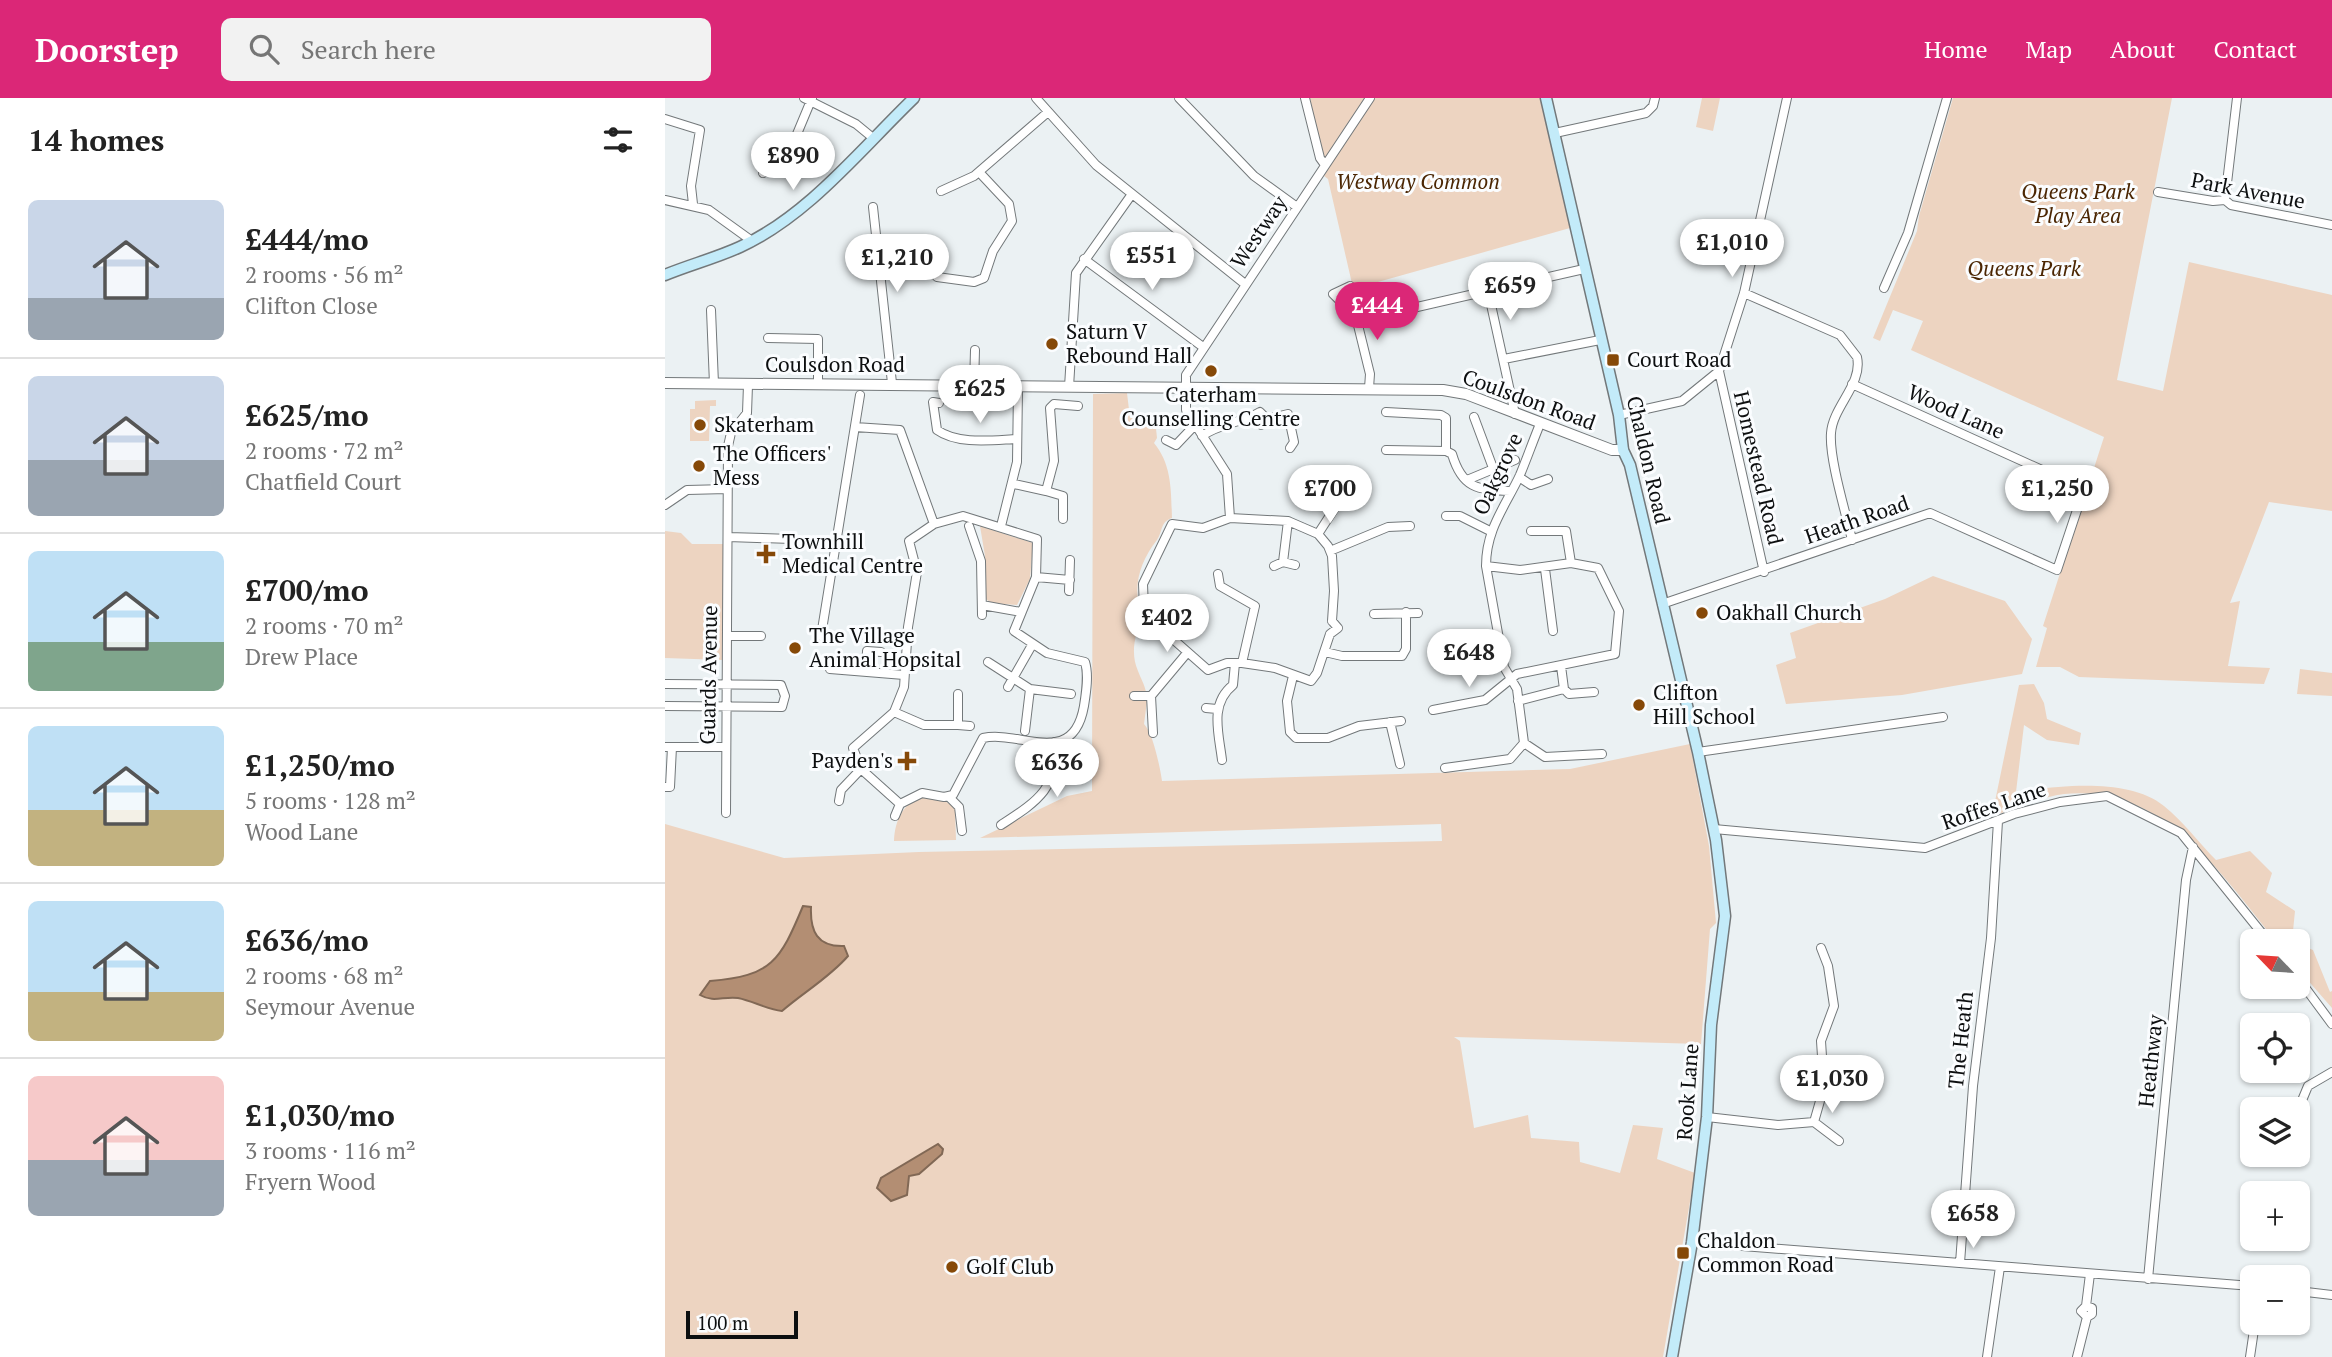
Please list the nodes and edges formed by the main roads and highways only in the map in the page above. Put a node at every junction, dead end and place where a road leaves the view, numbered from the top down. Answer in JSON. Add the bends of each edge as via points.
{"nodes":[{"id":1,"x":914,"y":98,"type":"edge"},
{"id":2,"x":1546,"y":98,"type":"edge"},
{"id":3,"x":665,"y":275,"type":"edge"},
{"id":4,"x":1714,"y":829,"type":"joint"},
{"id":5,"x":1672,"y":1357,"type":"edge"}],
"edges":[{"from":1,"to":3,"type":"main road","via":[[811,199],[752,241]]},
{"from":2,"to":4,"type":"main road","name":"Chaldon Road","via":[[1619,415],[1623,450]]},
{"from":4,"to":5,"type":"main road","name":"Rook Lane","via":[[1725,916],[1692,1242]]}]}
